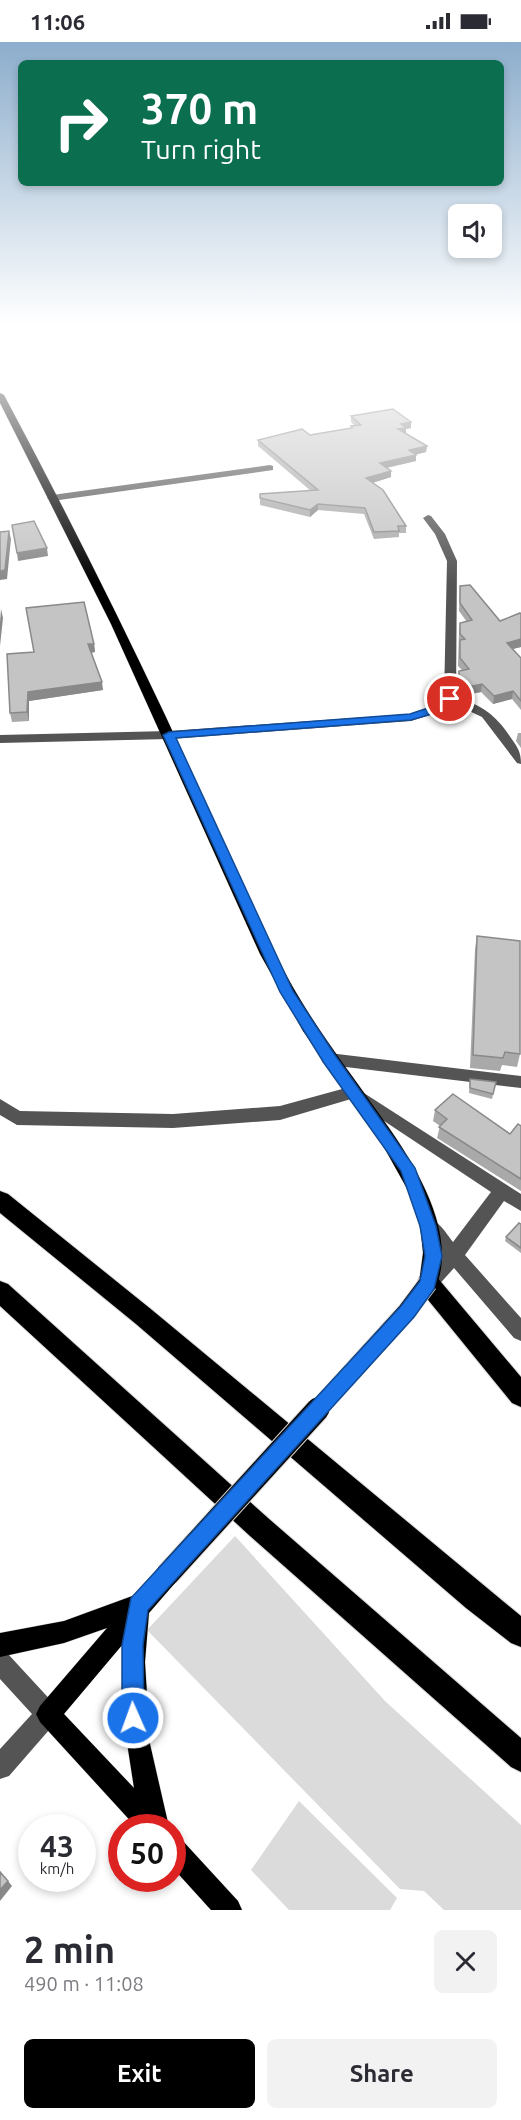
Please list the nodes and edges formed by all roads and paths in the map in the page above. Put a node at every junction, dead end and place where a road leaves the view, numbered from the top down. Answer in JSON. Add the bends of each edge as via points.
{"nodes":[{"id":1,"x":7,"y":409,"type":"edge"},
{"id":2,"x":270,"y":468,"type":"dead end"},
{"id":3,"x":52,"y":498,"type":"junction"},
{"id":4,"x":428,"y":518,"type":"dead end"},
{"id":5,"x":450,"y":699,"type":"junction"},
{"id":6,"x":169,"y":735,"type":"junction"},
{"id":7,"x":0,"y":739,"type":"edge"},
{"id":8,"x":521,"y":760,"type":"edge"},
{"id":9,"x":329,"y":1059,"type":"junction"},
{"id":10,"x":521,"y":1083,"type":"edge"},
{"id":11,"x":353,"y":1092,"type":"junction"},
{"id":12,"x":0,"y":1106,"type":"edge"},
{"id":13,"x":502,"y":1191,"type":"junction"},
{"id":14,"x":0,"y":1200,"type":"edge"},
{"id":15,"x":521,"y":1203,"type":"edge"},
{"id":16,"x":428,"y":1226,"type":"junction"},
{"id":17,"x":454,"y":1255,"type":"junction"},
{"id":18,"x":428,"y":1283,"type":"junction"},
{"id":19,"x":0,"y":1291,"type":"edge"},
{"id":20,"x":521,"y":1332,"type":"edge"},
{"id":21,"x":521,"y":1395,"type":"edge"},
{"id":22,"x":139,"y":1605,"type":"junction"},
{"id":23,"x":521,"y":1633,"type":"edge"},
{"id":24,"x":0,"y":1645,"type":"edge"},
{"id":25,"x":0,"y":1662,"type":"edge"},
{"id":26,"x":48,"y":1714,"type":"junction"},
{"id":27,"x":521,"y":1757,"type":"edge"},
{"id":28,"x":0,"y":1767,"type":"edge"},
{"id":29,"x":142,"y":1814,"type":"edge"},
{"id":30,"x":151,"y":1814,"type":"edge"},
{"id":31,"x":186,"y":1863,"type":"edge"},
{"id":32,"x":229,"y":1910,"type":"edge"}],
"edges":[{"from":1,"to":3,"type":"main road"},
{"from":2,"to":3,"type":"street"},
{"from":3,"to":6,"type":"main road"},
{"from":4,"to":5,"type":"street","via":[[452,561]]},
{"from":5,"to":6,"type":"street","via":[[438,709],[411,717]]},
{"from":5,"to":8,"type":"street","via":[[492,717]]},
{"from":6,"to":7,"type":"street"},
{"from":6,"to":9,"type":"main road","via":[[273,966]]},
{"from":9,"to":10,"type":"street"},
{"from":9,"to":11,"type":"main road"},
{"from":11,"to":12,"type":"street","via":[[280,1113],[173,1121],[17,1118]]},
{"from":11,"to":13,"type":"street"},
{"from":11,"to":16,"type":"main road","via":[[408,1168]]},
{"from":13,"to":15,"type":"street"},
{"from":13,"to":17,"type":"street"},
{"from":14,"to":23,"type":"highway"},
{"from":16,"to":17,"type":"street"},
{"from":16,"to":18,"type":"main road","via":[[434,1256]]},
{"from":17,"to":18,"type":"street"},
{"from":17,"to":20,"type":"street"},
{"from":18,"to":21,"type":"highway"},
{"from":18,"to":22,"type":"main road","bridge":true,"via":[[407,1311]]},
{"from":19,"to":27,"type":"highway","via":[[259,1527]]},
{"from":22,"to":24,"type":"main road","via":[[64,1632]]},
{"from":22,"to":26,"type":"main road"},
{"from":22,"to":30,"type":"main road","via":[[133,1645],[133,1718],[137,1756]]},
{"from":25,"to":26,"type":"street"},
{"from":26,"to":28,"type":"street"},
{"from":26,"to":29,"type":"main road"},
{"from":31,"to":32,"type":"main road"}]}
